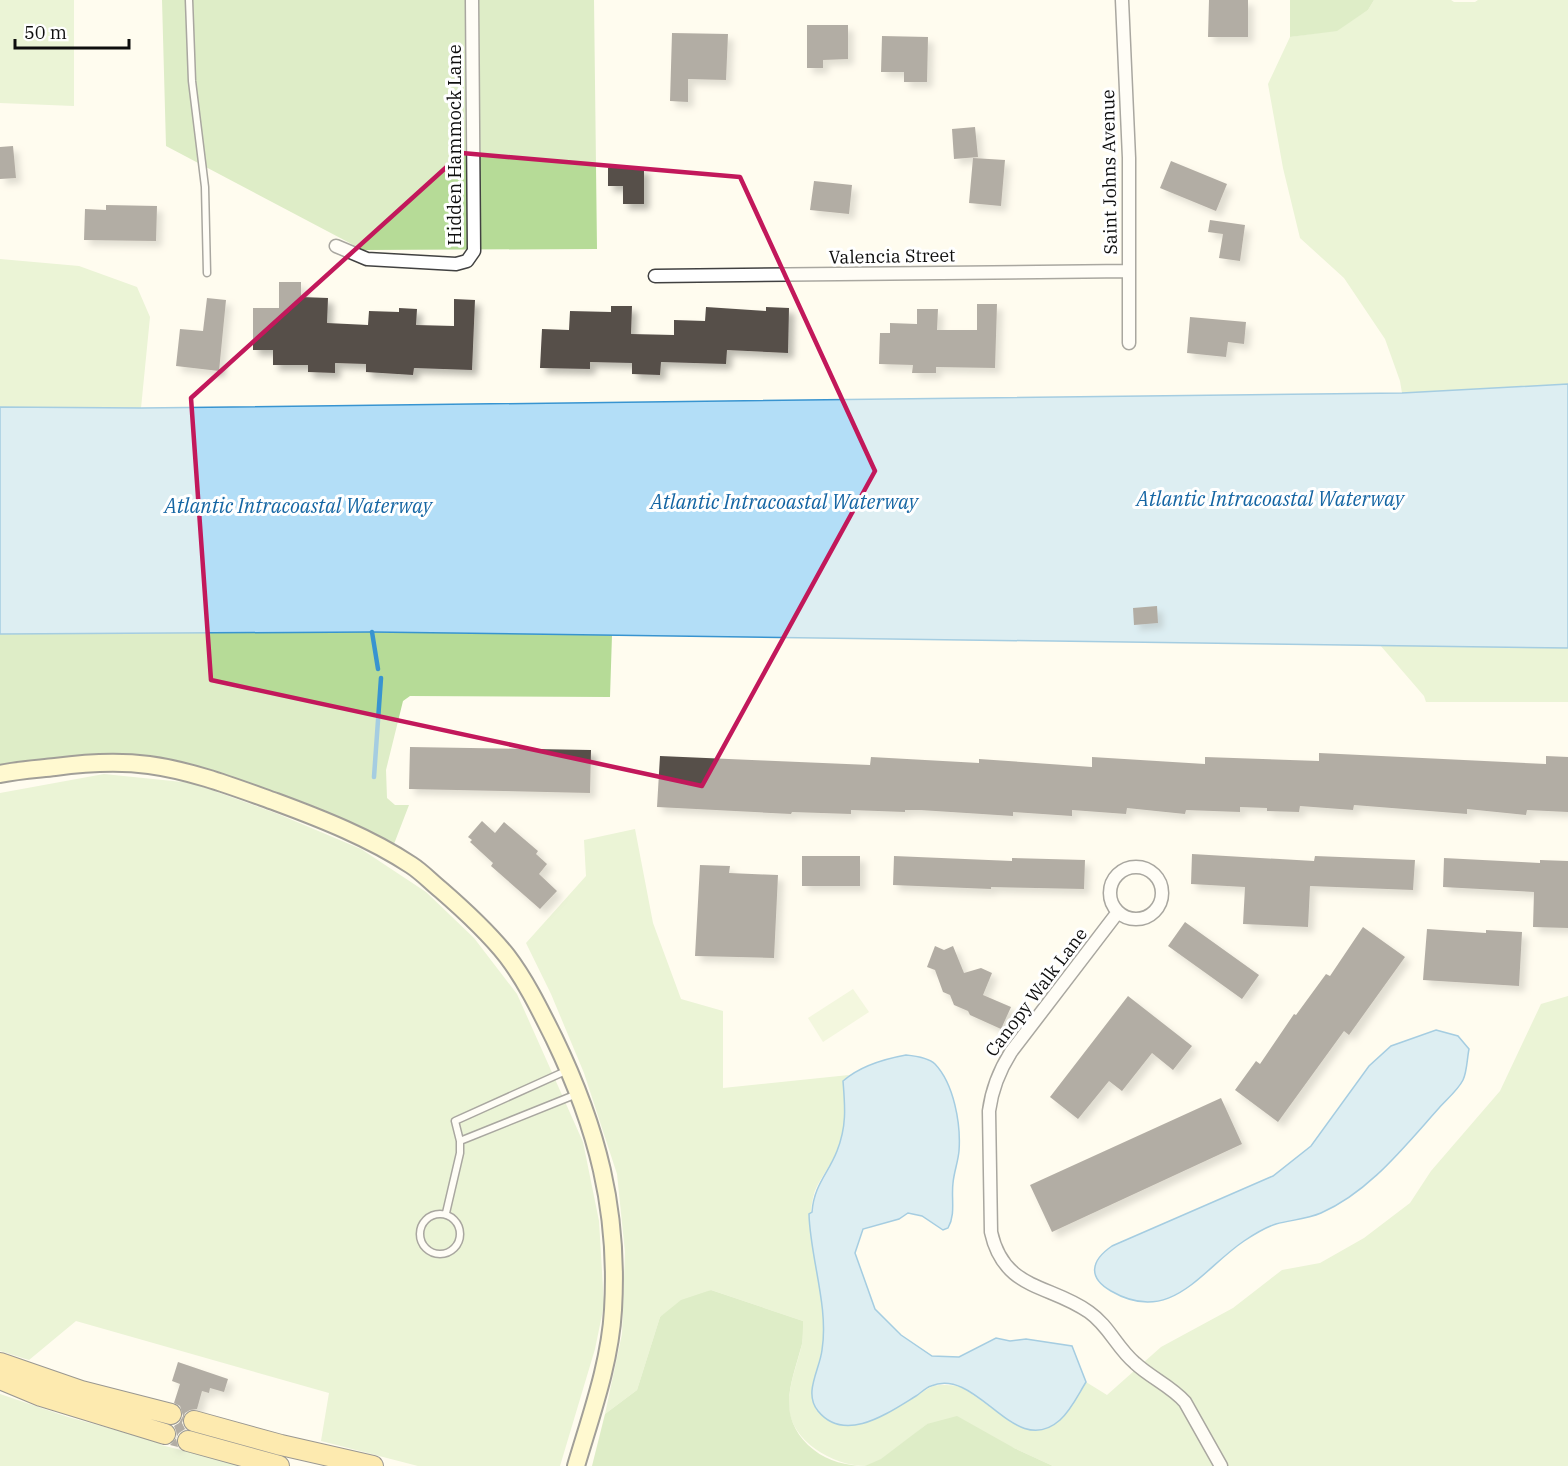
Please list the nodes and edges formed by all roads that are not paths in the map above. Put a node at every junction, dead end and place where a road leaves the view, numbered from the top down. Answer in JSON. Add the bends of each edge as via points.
{"nodes":[{"id":1,"x":189,"y":0,"type":"edge"},
{"id":2,"x":472,"y":0,"type":"edge"},
{"id":3,"x":1122,"y":0,"type":"edge"},
{"id":4,"x":336,"y":246,"type":"dead end"},
{"id":5,"x":1129,"y":271,"type":"junction"},
{"id":6,"x":207,"y":273,"type":"dead end"},
{"id":7,"x":655,"y":276,"type":"dead end"},
{"id":8,"x":1129,"y":343,"type":"dead end"},
{"id":9,"x":0,"y":774,"type":"edge"},
{"id":10,"x":1118,"y":912,"type":"junction"},
{"id":11,"x":569,"y":1070,"type":"junction"},
{"id":12,"x":579,"y":1093,"type":"junction"},
{"id":13,"x":460,"y":1141,"type":"junction"},
{"id":14,"x":446,"y":1213,"type":"junction"},
{"id":15,"x":0,"y":1363,"type":"edge"},
{"id":16,"x":0,"y":1379,"type":"edge"},
{"id":17,"x":171,"y":1413,"type":"dead end"},
{"id":18,"x":194,"y":1421,"type":"dead end"},
{"id":19,"x":165,"y":1434,"type":"dead end"},
{"id":20,"x":188,"y":1441,"type":"dead end"},
{"id":21,"x":279,"y":1466,"type":"edge"},
{"id":22,"x":374,"y":1466,"type":"edge"},
{"id":23,"x":576,"y":1466,"type":"edge"},
{"id":24,"x":1221,"y":1466,"type":"edge"}],
"edges":[{"from":1,"to":6,"type":"lane","via":[[192,81],[206,187]]},
{"from":2,"to":4,"type":"street","name":"Hidden Hammock Lane","via":[[474,252],[467,261],[456,264],[367,259]]},
{"from":3,"to":5,"type":"street","name":"Saint Johns Avenue"},
{"from":5,"to":7,"type":"street","name":"Valencia Street"},
{"from":5,"to":8,"type":"street","name":"Saint Johns Avenue"},
{"from":9,"to":11,"type":"street","via":[[78,764],[148,765],[217,781],[361,837],[412,866],[463,908],[507,957],[538,1006]]},
{"from":10,"to":10,"type":"street","via":[[1137,919],[1155,911],[1162,892],[1154,874],[1135,867],[1117,876],[1110,894]]},
{"from":10,"to":24,"type":"street","name":"Canopy Walk Lane","via":[[1000,1070],[989,1111],[992,1232],[1007,1266],[1029,1284],[1080,1306],[1101,1322],[1134,1363],[1185,1402]]},
{"from":11,"to":12,"type":"street"},
{"from":11,"to":13,"type":"lane","via":[[455,1121]]},
{"from":12,"to":13,"type":"lane"},
{"from":12,"to":23,"type":"street","via":[[605,1180],[614,1282],[607,1356]]},
{"from":13,"to":14,"type":"lane"},
{"from":14,"to":14,"type":"lane","via":[[426,1218],[420,1227],[419,1237],[432,1253],[453,1250],[459,1241],[460,1230]]},
{"from":15,"to":17,"type":"main road","via":[[81,1391]]},
{"from":16,"to":19,"type":"main road","via":[[41,1396]]},
{"from":18,"to":22,"type":"main road"},
{"from":20,"to":21,"type":"main road"}]}
